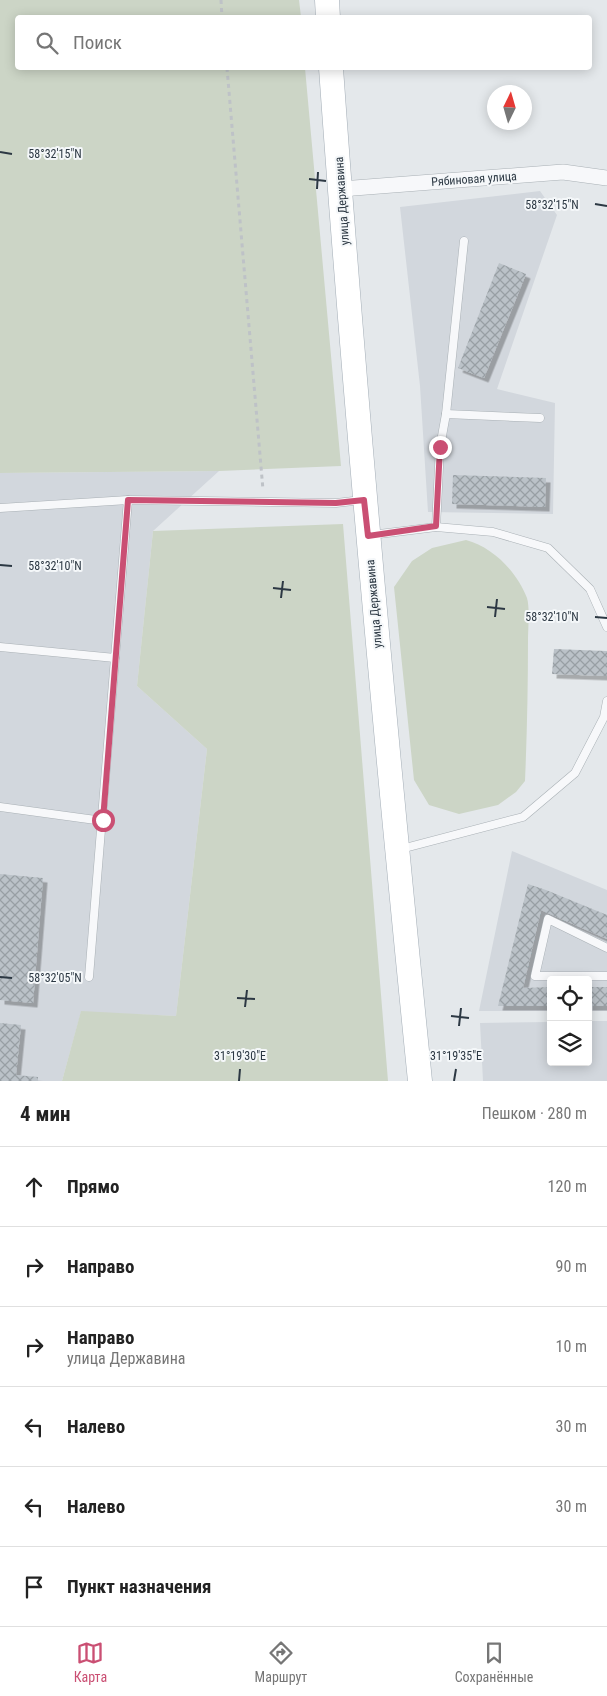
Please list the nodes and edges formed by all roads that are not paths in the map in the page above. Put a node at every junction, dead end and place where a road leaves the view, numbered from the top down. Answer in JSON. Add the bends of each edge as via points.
{"nodes":[{"id":1,"x":327,"y":0,"type":"edge"},
{"id":2,"x":328,"y":15,"type":"edge"},
{"id":3,"x":331,"y":70,"type":"edge"},
{"id":4,"x":607,"y":178,"type":"edge"},
{"id":5,"x":341,"y":189,"type":"junction"},
{"id":6,"x":464,"y":240,"type":"dead end"},
{"id":7,"x":446,"y":414,"type":"junction"},
{"id":8,"x":540,"y":418,"type":"dead end"},
{"id":9,"x":128,"y":500,"type":"junction"},
{"id":10,"x":364,"y":500,"type":"junction"},
{"id":11,"x":0,"y":508,"type":"edge"},
{"id":12,"x":436,"y":526,"type":"junction"},
{"id":13,"x":368,"y":536,"type":"junction"},
{"id":14,"x":607,"y":627,"type":"edge"},
{"id":15,"x":0,"y":647,"type":"edge"},
{"id":16,"x":115,"y":658,"type":"junction"},
{"id":17,"x":607,"y":701,"type":"edge"},
{"id":18,"x":0,"y":807,"type":"edge"},
{"id":19,"x":103,"y":820,"type":"junction"},
{"id":20,"x":396,"y":850,"type":"junction"},
{"id":21,"x":607,"y":948,"type":"edge"},
{"id":22,"x":607,"y":976,"type":"edge"},
{"id":23,"x":89,"y":977,"type":"dead end"},
{"id":24,"x":420,"y":1081,"type":"edge"}],
"edges":[{"from":1,"to":2,"type":"main road"},
{"from":3,"to":5,"type":"main road","name":"улица Державина"},
{"from":4,"to":5,"type":"street","name":"Рябиновая улица","via":[[564,172]]},
{"from":5,"to":10,"type":"main road","name":"улица Державина"},
{"from":6,"to":7,"type":"lane"},
{"from":7,"to":8,"type":"lane"},
{"from":7,"to":12,"type":"lane","via":[[440,447]]},
{"from":9,"to":10,"type":"lane","via":[[336,503]]},
{"from":9,"to":11,"type":"lane"},
{"from":9,"to":16,"type":"lane"},
{"from":10,"to":13,"type":"main road","name":"улица Державина"},
{"from":12,"to":13,"type":"lane"},
{"from":12,"to":14,"type":"lane","via":[[493,532],[548,548],[590,589]]},
{"from":13,"to":20,"type":"main road","name":"улица Державина"},
{"from":15,"to":16,"type":"lane"},
{"from":16,"to":19,"type":"lane"},
{"from":17,"to":20,"type":"lane","via":[[604,717],[575,773],[524,817]]},
{"from":18,"to":19,"type":"lane"},
{"from":19,"to":23,"type":"lane"},
{"from":20,"to":24,"type":"main road","name":"улица Державина"},
{"from":21,"to":22,"type":"lane","via":[[548,919],[535,976]]}]}
